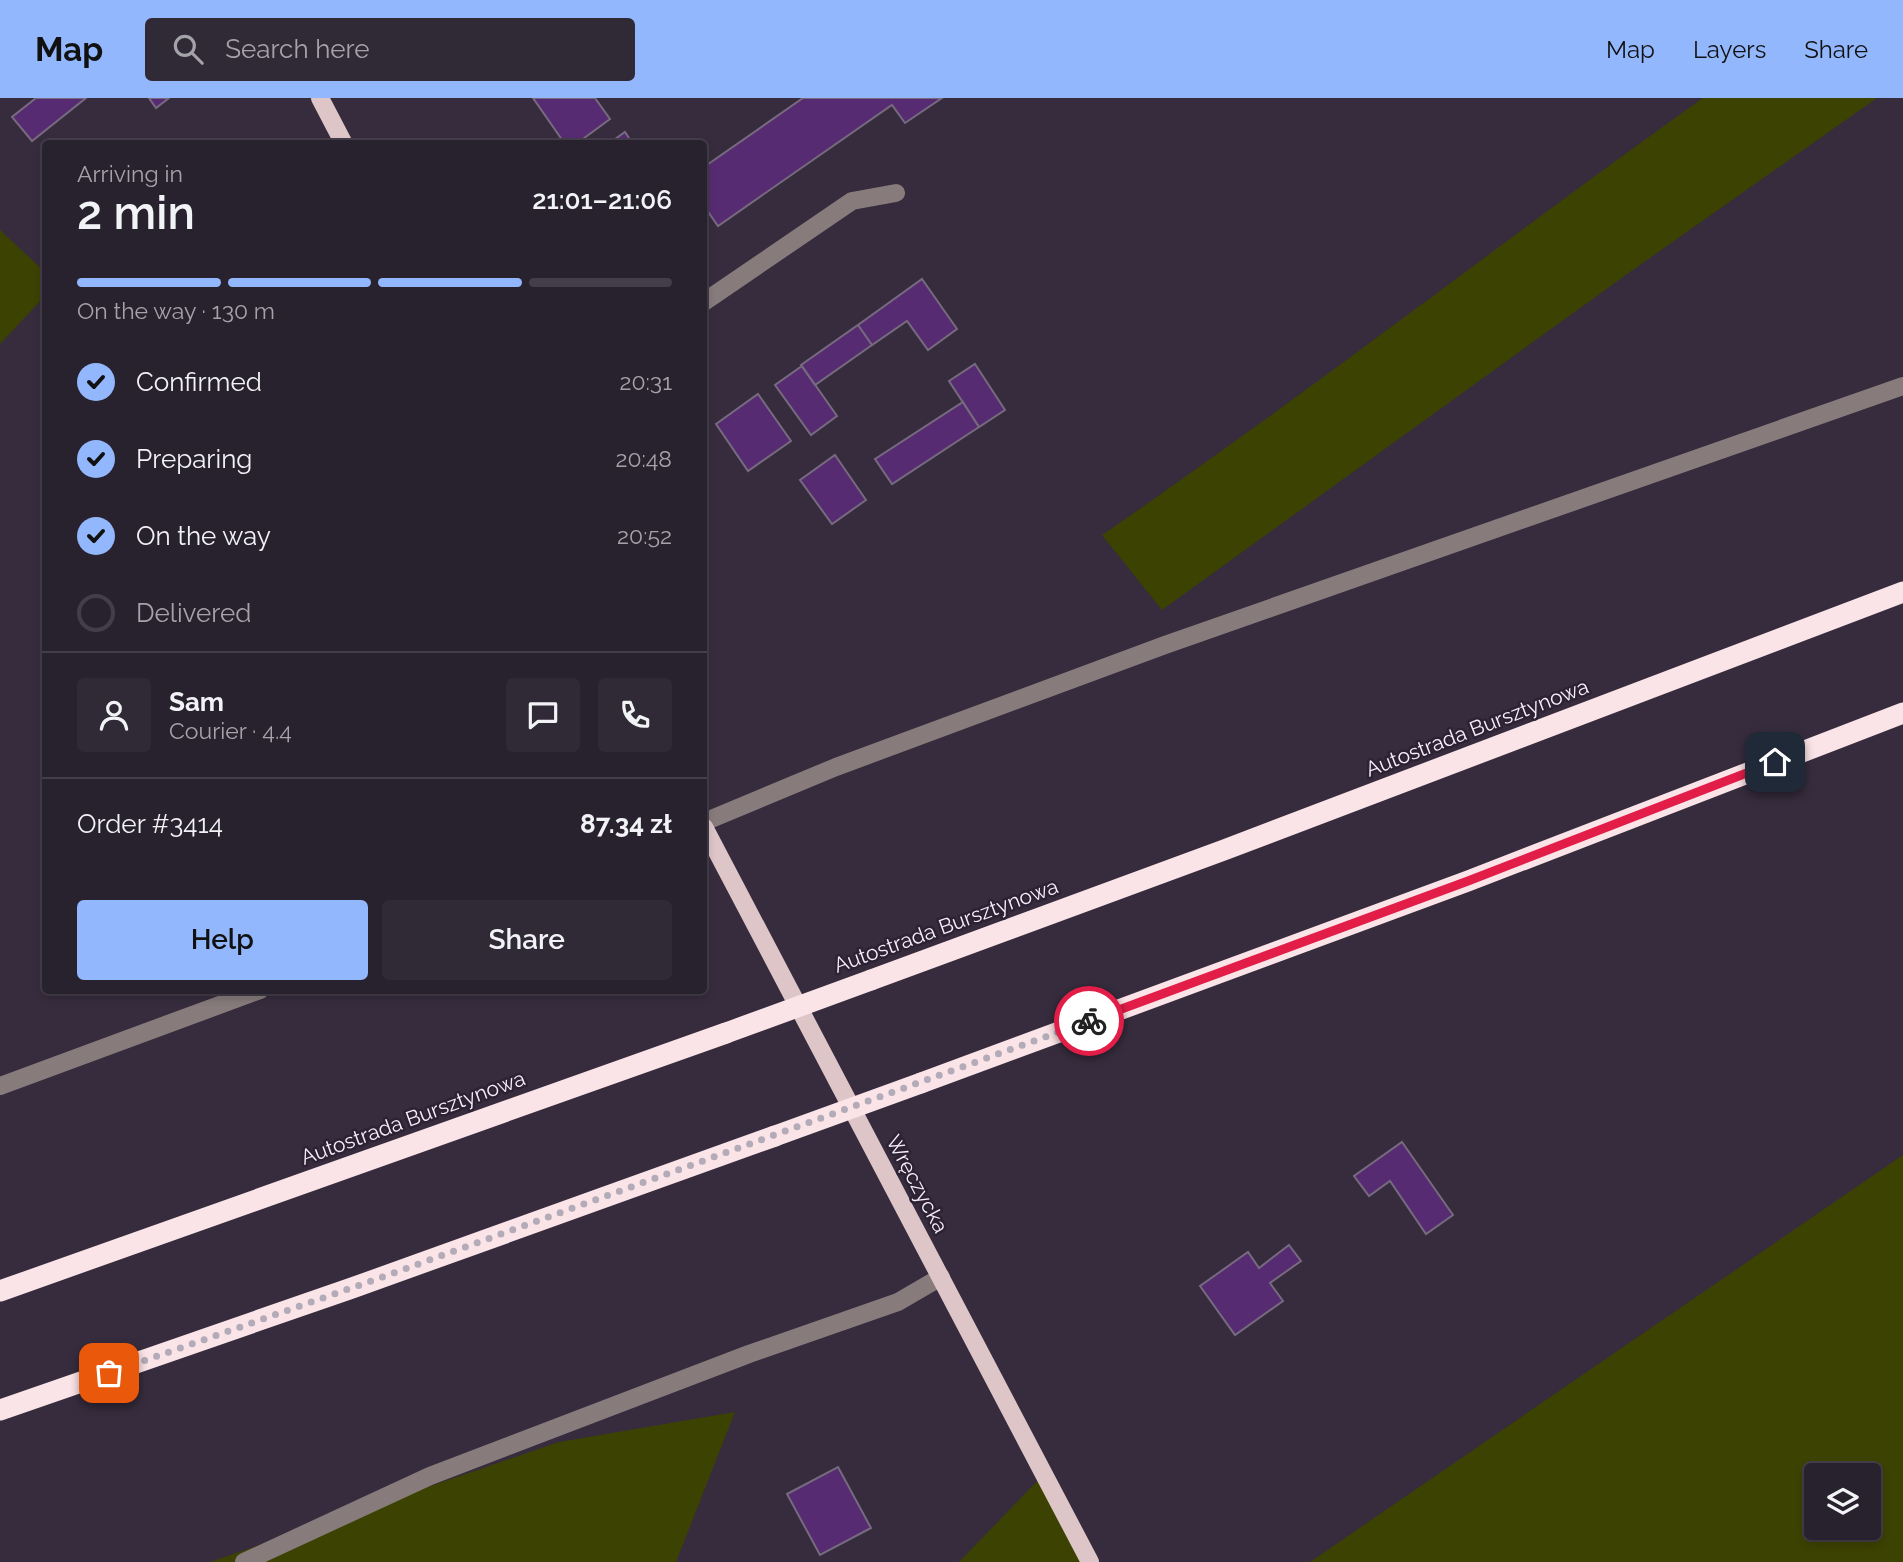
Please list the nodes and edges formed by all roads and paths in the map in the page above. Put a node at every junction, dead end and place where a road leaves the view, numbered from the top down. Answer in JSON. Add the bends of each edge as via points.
{"nodes":[{"id":1,"x":320,"y":98,"type":"edge"},
{"id":2,"x":342,"y":140,"type":"edge"},
{"id":3,"x":896,"y":193,"type":"dead end"},
{"id":4,"x":707,"y":300,"type":"edge"},
{"id":5,"x":1903,"y":386,"type":"edge"},
{"id":6,"x":1903,"y":592,"type":"edge"},
{"id":7,"x":1903,"y":713,"type":"edge"},
{"id":8,"x":707,"y":824,"type":"edge"},
{"id":9,"x":707,"y":831,"type":"edge"},
{"id":10,"x":249,"y":994,"type":"edge"},
{"id":11,"x":0,"y":1086,"type":"edge"},
{"id":12,"x":941,"y":1277,"type":"junction"},
{"id":13,"x":0,"y":1291,"type":"edge"},
{"id":14,"x":0,"y":1410,"type":"edge"},
{"id":15,"x":244,"y":1562,"type":"edge"},
{"id":16,"x":1090,"y":1562,"type":"edge"}],
"edges":[{"from":1,"to":2,"type":"main road"},
{"from":3,"to":4,"type":"lane","via":[[852,201]]},
{"from":5,"to":8,"type":"lane","via":[[1165,645],[836,766]]},
{"from":6,"to":13,"type":"highway","name":"Autostrada Bursztynowa","bridge":true,"via":[[871,979]]},
{"from":7,"to":14,"type":"highway","bridge":true,"via":[[1468,881],[921,1083]]},
{"from":9,"to":12,"type":"main road","name":"Wręczycka"},
{"from":10,"to":11,"type":"lane"},
{"from":12,"to":15,"type":"lane","via":[[898,1302],[430,1476]]},
{"from":12,"to":16,"type":"main road","name":"Wręczycka"}]}
